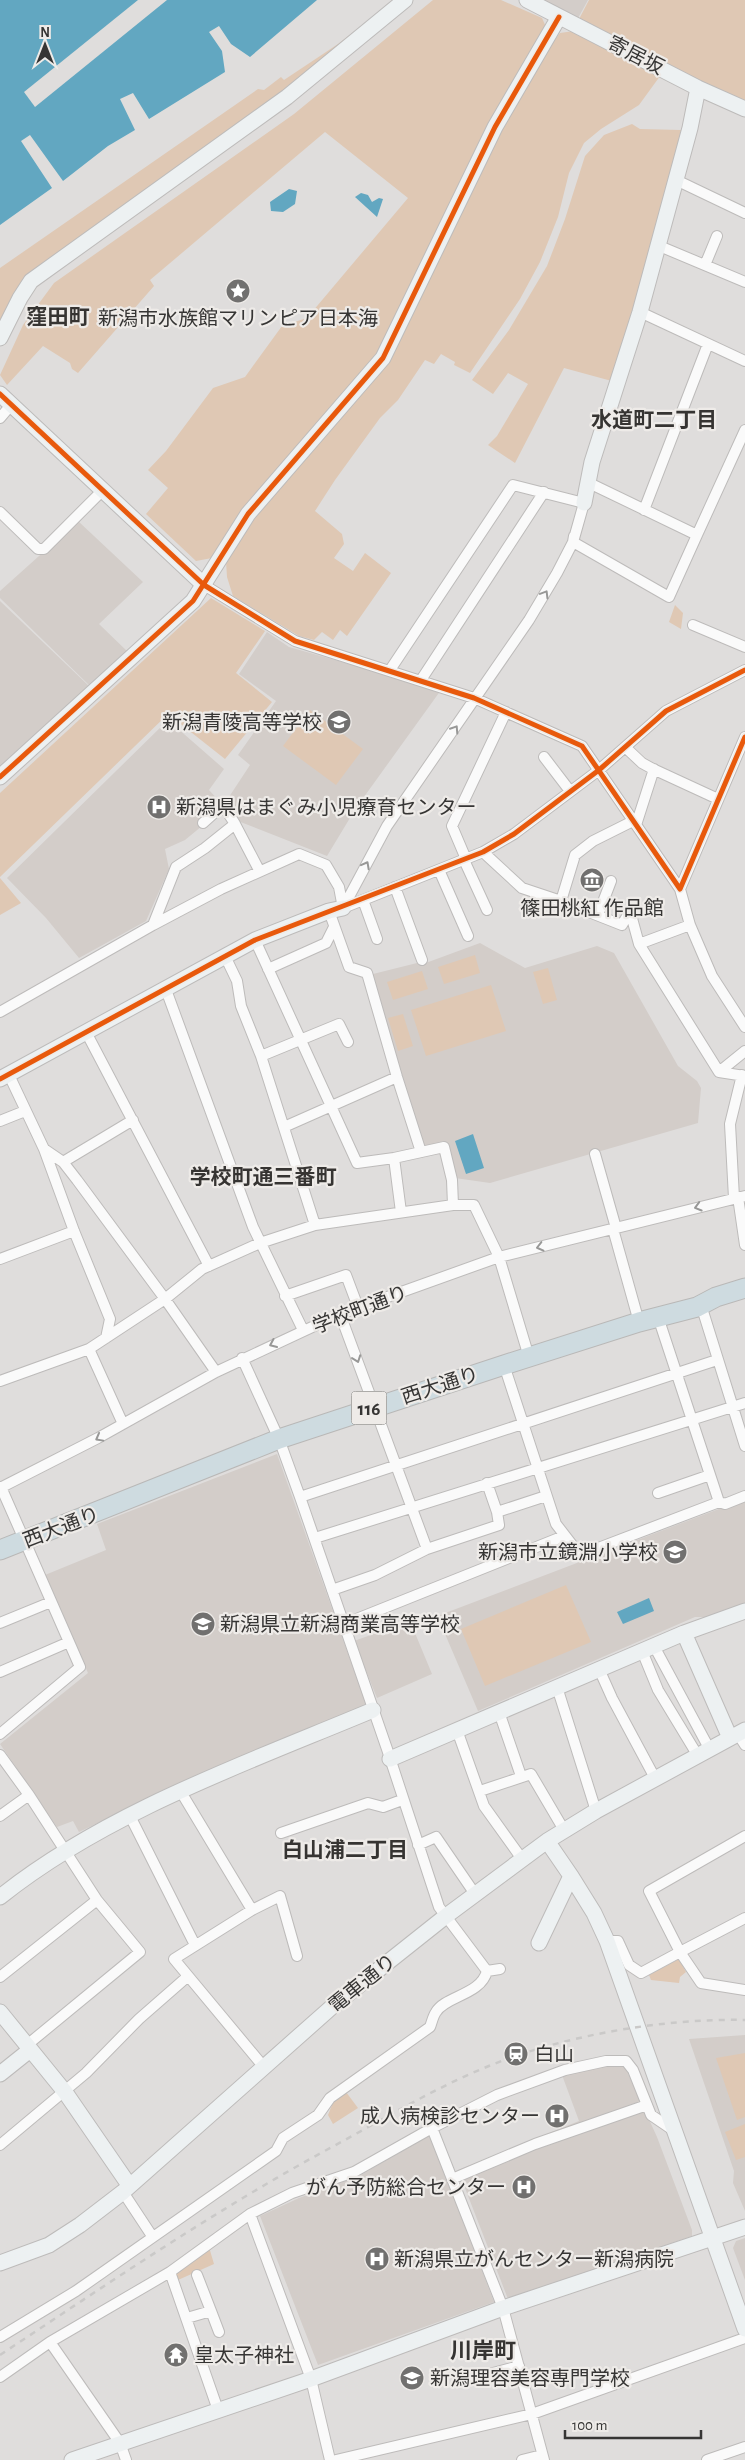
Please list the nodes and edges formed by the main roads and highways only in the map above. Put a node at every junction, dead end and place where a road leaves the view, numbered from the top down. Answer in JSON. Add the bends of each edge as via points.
{"nodes":[{"id":1,"x":745,"y":1288,"type":"edge"},
{"id":2,"x":0,"y":1550,"type":"edge"}],
"edges":[{"from":1,"to":2,"type":"highway","name":"西大通り","number":"116","via":[[701,1305],[528,1357],[279,1439]]}]}
